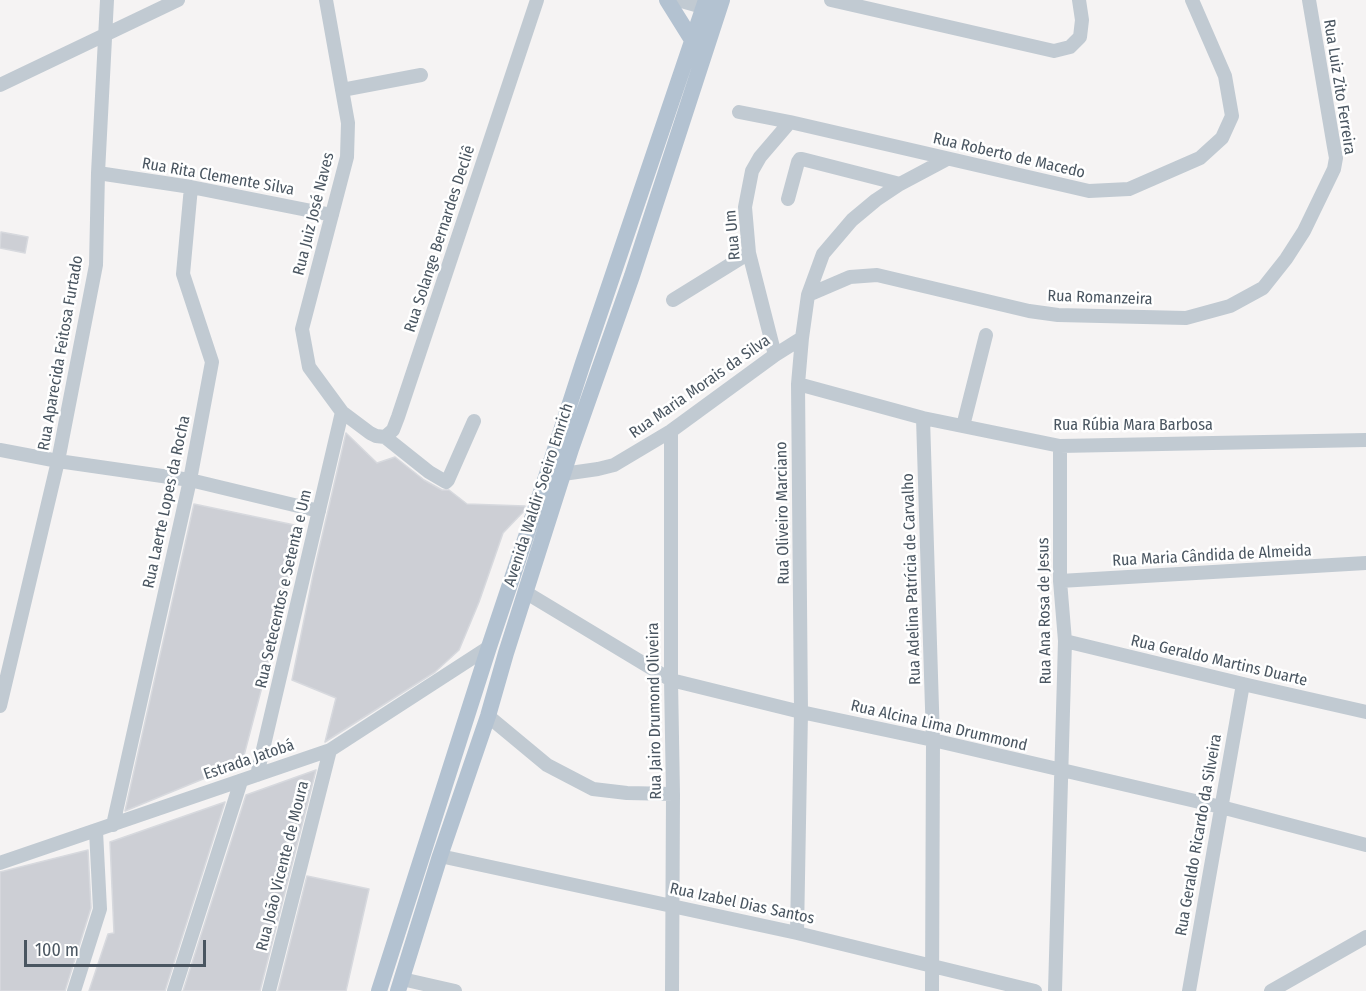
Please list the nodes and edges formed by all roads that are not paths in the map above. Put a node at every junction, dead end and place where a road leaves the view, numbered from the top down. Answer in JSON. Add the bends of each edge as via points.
{"nodes":[{"id":1,"x":107,"y":0,"type":"edge"},
{"id":2,"x":178,"y":0,"type":"edge"},
{"id":3,"x":326,"y":0,"type":"edge"},
{"id":4,"x":537,"y":0,"type":"edge"},
{"id":5,"x":667,"y":0,"type":"edge"},
{"id":6,"x":678,"y":0,"type":"edge"},
{"id":7,"x":831,"y":0,"type":"edge"},
{"id":8,"x":1079,"y":0,"type":"edge"},
{"id":9,"x":1192,"y":0,"type":"edge"},
{"id":10,"x":1309,"y":0,"type":"edge"},
{"id":11,"x":713,"y":4,"type":"edge"},
{"id":12,"x":106,"y":34,"type":"junction"},
{"id":13,"x":692,"y":40,"type":"junction"},
{"id":14,"x":420,"y":75,"type":"dead end"},
{"id":15,"x":0,"y":85,"type":"edge"},
{"id":16,"x":342,"y":90,"type":"junction"},
{"id":17,"x":739,"y":112,"type":"dead end"},
{"id":18,"x":790,"y":123,"type":"junction"},
{"id":19,"x":947,"y":159,"type":"junction"},
{"id":20,"x":98,"y":173,"type":"junction"},
{"id":21,"x":1330,"y":178,"type":"joint"},
{"id":22,"x":900,"y":184,"type":"junction"},
{"id":23,"x":191,"y":187,"type":"junction"},
{"id":24,"x":788,"y":199,"type":"dead end"},
{"id":25,"x":332,"y":215,"type":"junction"},
{"id":26,"x":749,"y":253,"type":"junction"},
{"id":27,"x":808,"y":295,"type":"junction"},
{"id":28,"x":673,"y":300,"type":"dead end"},
{"id":29,"x":986,"y":335,"type":"dead end"},
{"id":30,"x":802,"y":338,"type":"junction"},
{"id":31,"x":775,"y":355,"type":"junction"},
{"id":32,"x":798,"y":384,"type":"junction"},
{"id":33,"x":342,"y":412,"type":"junction"},
{"id":34,"x":923,"y":418,"type":"junction"},
{"id":35,"x":474,"y":421,"type":"dead end"},
{"id":36,"x":963,"y":426,"type":"junction"},
{"id":37,"x":671,"y":431,"type":"junction"},
{"id":38,"x":384,"y":437,"type":"junction"},
{"id":39,"x":1366,"y":440,"type":"edge"},
{"id":40,"x":1060,"y":446,"type":"junction"},
{"id":41,"x":0,"y":450,"type":"edge"},
{"id":42,"x":58,"y":461,"type":"junction"},
{"id":43,"x":555,"y":475,"type":"junction"},
{"id":44,"x":190,"y":480,"type":"junction"},
{"id":45,"x":319,"y":512,"type":"junction"},
{"id":46,"x":1366,"y":563,"type":"edge"},
{"id":47,"x":1060,"y":581,"type":"junction"},
{"id":48,"x":525,"y":592,"type":"junction"},
{"id":49,"x":1065,"y":640,"type":"junction"},
{"id":50,"x":489,"y":647,"type":"junction"},
{"id":51,"x":671,"y":680,"type":"junction"},
{"id":52,"x":1243,"y":684,"type":"junction"},
{"id":53,"x":0,"y":706,"type":"edge"},
{"id":54,"x":801,"y":712,"type":"junction"},
{"id":55,"x":1366,"y":712,"type":"edge"},
{"id":56,"x":488,"y":716,"type":"junction"},
{"id":57,"x":933,"y":741,"type":"junction"},
{"id":58,"x":330,"y":750,"type":"junction"},
{"id":59,"x":1061,"y":770,"type":"junction"},
{"id":60,"x":257,"y":775,"type":"junction"},
{"id":61,"x":241,"y":781,"type":"junction"},
{"id":62,"x":673,"y":794,"type":"junction"},
{"id":63,"x":1221,"y":807,"type":"junction"},
{"id":64,"x":113,"y":825,"type":"junction"},
{"id":65,"x":96,"y":831,"type":"junction"},
{"id":66,"x":1366,"y":845,"type":"edge"},
{"id":67,"x":0,"y":851,"type":"edge"},
{"id":68,"x":440,"y":856,"type":"junction"},
{"id":69,"x":18,"y":857,"type":"junction"},
{"id":70,"x":0,"y":863,"type":"edge"},
{"id":71,"x":673,"y":905,"type":"junction"},
{"id":72,"x":797,"y":933,"type":"junction"},
{"id":73,"x":1366,"y":937,"type":"edge"},
{"id":74,"x":932,"y":965,"type":"junction"},
{"id":75,"x":400,"y":985,"type":"edge"},
{"id":76,"x":74,"y":991,"type":"edge"},
{"id":77,"x":174,"y":991,"type":"edge"},
{"id":78,"x":269,"y":991,"type":"edge"},
{"id":79,"x":379,"y":991,"type":"edge"},
{"id":80,"x":455,"y":991,"type":"edge"},
{"id":81,"x":672,"y":991,"type":"edge"},
{"id":82,"x":932,"y":991,"type":"edge"},
{"id":83,"x":1035,"y":991,"type":"edge"},
{"id":84,"x":1055,"y":991,"type":"edge"},
{"id":85,"x":1189,"y":991,"type":"edge"},
{"id":86,"x":1271,"y":991,"type":"edge"}],
"edges":[{"from":1,"to":12,"type":"street","name":"Rua Aparecida Feitosa Furtado"},
{"from":2,"to":12,"type":"street"},
{"from":3,"to":16,"type":"street","name":"Rua Juiz José Naves"},
{"from":4,"to":38,"type":"street","name":"Rua Solange Bernardes Decliê","via":[[398,417],[393,430]]},
{"from":5,"to":13,"type":"main road"},
{"from":6,"to":11,"type":"street"},
{"from":7,"to":8,"type":"street","via":[[1054,51],[1070,47],[1080,37]]},
{"from":9,"to":19,"type":"street","name":"Rua Roberto de Macedo","via":[[1225,76],[1232,116],[1222,138],[1200,158],[1129,189],[1089,191]]},
{"from":10,"to":21,"type":"street","name":"Rua Luiz Zito Ferreira","via":[[1336,158]]},
{"from":11,"to":13,"type":"main road","name":"Avenida Waldir Soeiro Emrich"},
{"from":11,"to":43,"type":"main road","name":"Avenida Waldir Soeiro Emrich","via":[[632,276]]},
{"from":12,"to":15,"type":"street"},
{"from":12,"to":20,"type":"street","name":"Rua Aparecida Feitosa Furtado"},
{"from":13,"to":43,"type":"main road","name":"Avenida Waldir Soeiro Emrich","via":[[583,363]]},
{"from":14,"to":16,"type":"street"},
{"from":16,"to":25,"type":"street","name":"Rua Juiz José Naves","via":[[348,123],[347,157]]},
{"from":17,"to":18,"type":"street","name":"Rua Roberto de Macedo"},
{"from":18,"to":19,"type":"street","name":"Rua Roberto de Macedo"},
{"from":18,"to":26,"type":"street","name":"Rua Um","via":[[752,171],[745,207]]},
{"from":19,"to":22,"type":"street","name":"Rua Oliveiro Marciano"},
{"from":20,"to":23,"type":"street","name":"Rua Rita Clemente Silva"},
{"from":20,"to":42,"type":"street","name":"Rua Aparecida Feitosa Furtado","via":[[96,265]]},
{"from":21,"to":27,"type":"street","name":"Rua Romanzeira","via":[[1304,231],[1263,288],[1230,306],[1186,318],[1029,311],[877,275],[850,277]]},
{"from":22,"to":24,"type":"street","via":[[800,159]]},
{"from":22,"to":27,"type":"street","name":"Rua Oliveiro Marciano","via":[[852,220],[823,254]]},
{"from":23,"to":25,"type":"street","name":"Rua Rita Clemente Silva"},
{"from":23,"to":44,"type":"street","name":"Rua Laerte Lopes da Rocha","via":[[183,274],[212,362]]},
{"from":25,"to":33,"type":"street","name":"Rua Juiz José Naves","via":[[302,329],[309,367]]},
{"from":26,"to":28,"type":"street"},
{"from":26,"to":31,"type":"street","name":"Rua Um"},
{"from":27,"to":30,"type":"street","name":"Rua Oliveiro Marciano"},
{"from":29,"to":36,"type":"street"},
{"from":30,"to":31,"type":"street","name":"Rua Maria Morais da Silva"},
{"from":30,"to":32,"type":"street","name":"Rua Oliveiro Marciano"},
{"from":31,"to":37,"type":"street","name":"Rua Maria Morais da Silva"},
{"from":32,"to":34,"type":"street","name":"Rua Rúbia Mara Barbosa"},
{"from":32,"to":54,"type":"street","name":"Rua Oliveiro Marciano"},
{"from":33,"to":38,"type":"street","via":[[376,436]]},
{"from":33,"to":45,"type":"street","name":"Rua Setecentos e Setenta e Um"},
{"from":34,"to":36,"type":"street","name":"Rua Rúbia Mara Barbosa"},
{"from":34,"to":57,"type":"street","name":"Rua Adelina Patrícia de Carvalho"},
{"from":35,"to":38,"type":"street","via":[[446,482]]},
{"from":36,"to":40,"type":"street","name":"Rua Rúbia Mara Barbosa"},
{"from":37,"to":43,"type":"street","name":"Rua Maria Morais da Silva","via":[[614,465]]},
{"from":37,"to":51,"type":"street","name":"Rua Jairo Drumond Oliveira"},
{"from":39,"to":40,"type":"street","name":"Rua Rúbia Mara Barbosa"},
{"from":40,"to":47,"type":"street","name":"Rua Ana Rosa de Jesus"},
{"from":41,"to":42,"type":"street"},
{"from":42,"to":44,"type":"street"},
{"from":42,"to":53,"type":"street","name":"Rua Aparecida Feitosa Furtado"},
{"from":43,"to":48,"type":"main road","name":"Avenida Waldir Soeiro Emrich"},
{"from":43,"to":50,"type":"main road","name":"Avenida Waldir Soeiro Emrich"},
{"from":44,"to":45,"type":"street"},
{"from":44,"to":64,"type":"street","name":"Rua Laerte Lopes da Rocha"},
{"from":45,"to":60,"type":"street","name":"Rua Setecentos e Setenta e Um"},
{"from":46,"to":47,"type":"street","name":"Rua Maria Cândida de Almeida"},
{"from":47,"to":49,"type":"street","name":"Rua Ana Rosa de Jesus"},
{"from":48,"to":51,"type":"street","name":"Rua Alcina Lima Drummond"},
{"from":48,"to":56,"type":"main road","name":"Avenida Waldir Soeiro Emrich"},
{"from":49,"to":52,"type":"street","name":"Rua Geraldo Martins Duarte"},
{"from":49,"to":59,"type":"street","name":"Rua Ana Rosa de Jesus"},
{"from":50,"to":58,"type":"street","name":"Estrada Jatobá"},
{"from":50,"to":79,"type":"main road","name":"Avenida Waldir Soeiro Emrich"},
{"from":51,"to":54,"type":"street","name":"Rua Alcina Lima Drummond"},
{"from":51,"to":62,"type":"street","name":"Rua Jairo Drumond Oliveira"},
{"from":52,"to":55,"type":"street","name":"Rua Geraldo Martins Duarte"},
{"from":52,"to":63,"type":"street","name":"Rua Geraldo Ricardo da Silveira"},
{"from":54,"to":57,"type":"street","name":"Rua Alcina Lima Drummond"},
{"from":54,"to":72,"type":"street","name":"Rua Oliveiro Marciano"},
{"from":56,"to":62,"type":"street","via":[[547,765],[593,789]]},
{"from":56,"to":68,"type":"main road","name":"Avenida Waldir Soeiro Emrich"},
{"from":57,"to":59,"type":"street","name":"Rua Alcina Lima Drummond"},
{"from":57,"to":74,"type":"street","name":"Rua Adelina Patrícia de Carvalho"},
{"from":58,"to":60,"type":"street","name":"Estrada Jatobá"},
{"from":58,"to":78,"type":"street","name":"Rua João Vicente de Moura"},
{"from":59,"to":63,"type":"street","name":"Rua Alcina Lima Drummond"},
{"from":59,"to":84,"type":"street","name":"Rua Ana Rosa de Jesus"},
{"from":60,"to":61,"type":"street","name":"Estrada Jatobá"},
{"from":61,"to":64,"type":"street","name":"Estrada Jatobá"},
{"from":61,"to":77,"type":"street"},
{"from":62,"to":71,"type":"street","name":"Rua Jairo Drumond Oliveira"},
{"from":63,"to":66,"type":"street","name":"Rua Alcina Lima Drummond"},
{"from":63,"to":85,"type":"street","name":"Rua Geraldo Ricardo da Silveira"},
{"from":64,"to":65,"type":"street","name":"Estrada Jatobá"},
{"from":65,"to":69,"type":"street","name":"Estrada Jatobá"},
{"from":65,"to":76,"type":"street","via":[[100,909]]},
{"from":67,"to":69,"type":"street"},
{"from":68,"to":71,"type":"street","name":"Rua Izabel Dias Santos"},
{"from":68,"to":75,"type":"main road","name":"Avenida Waldir Soeiro Emrich"},
{"from":69,"to":70,"type":"street","name":"Estrada Jatobá"},
{"from":71,"to":72,"type":"street","name":"Rua Izabel Dias Santos"},
{"from":71,"to":81,"type":"street","name":"Rua Jairo Drumond Oliveira"},
{"from":72,"to":74,"type":"street","name":"Rua Izabel Dias Santos"},
{"from":73,"to":86,"type":"street"},
{"from":74,"to":82,"type":"street","name":"Rua Adelina Patrícia de Carvalho"},
{"from":74,"to":83,"type":"street","name":"Rua Izabel Dias Santos"},
{"from":75,"to":80,"type":"street"}]}
